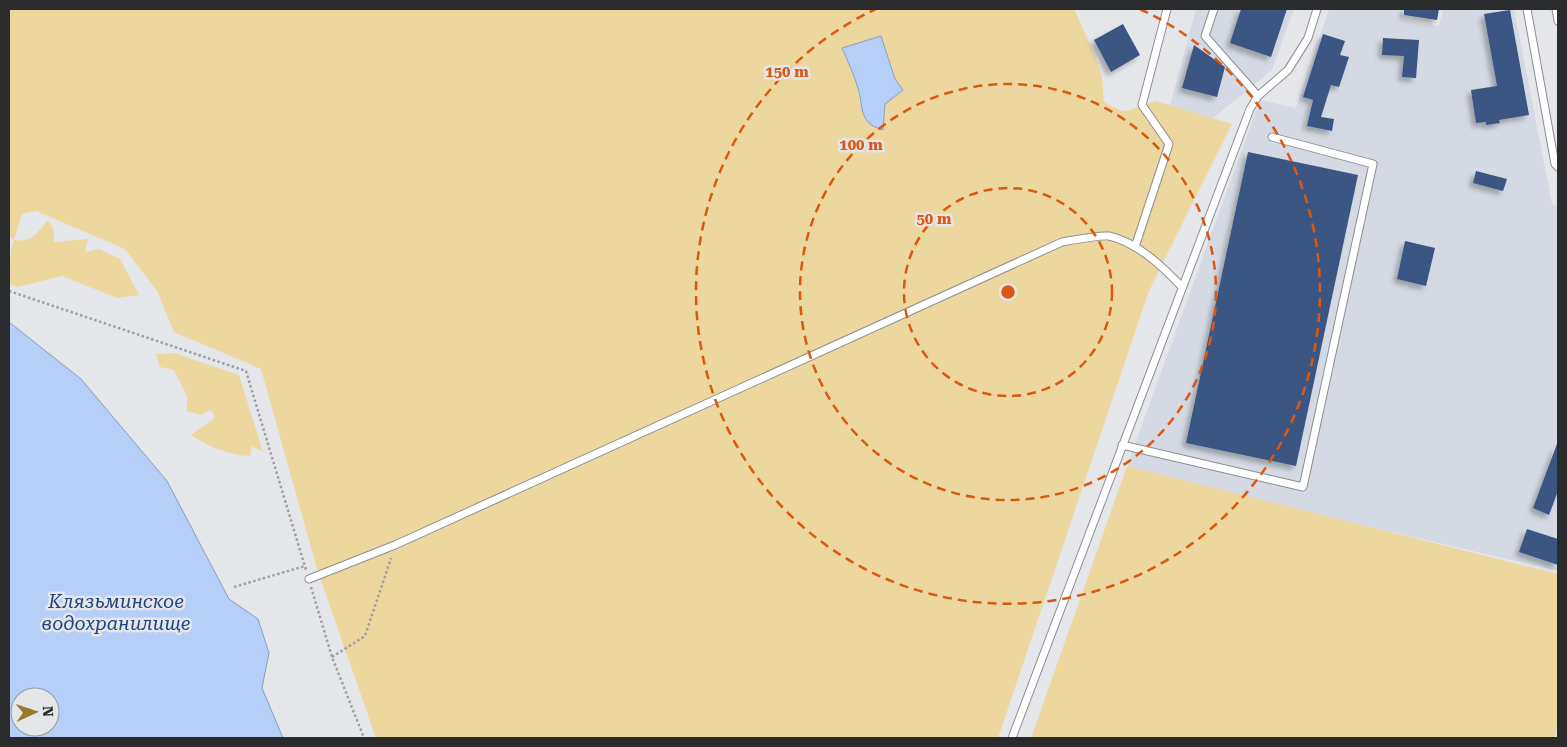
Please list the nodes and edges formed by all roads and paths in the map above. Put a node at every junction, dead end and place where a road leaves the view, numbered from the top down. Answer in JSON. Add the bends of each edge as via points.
{"nodes":[{"id":1,"x":1167,"y":9,"type":"edge"},
{"id":2,"x":1214,"y":9,"type":"edge"},
{"id":3,"x":1317,"y":9,"type":"edge"},
{"id":4,"x":1527,"y":9,"type":"edge"},
{"id":5,"x":1556,"y":9,"type":"edge"},
{"id":6,"x":1558,"y":21,"type":"edge"},
{"id":7,"x":1258,"y":96,"type":"junction"},
{"id":8,"x":1272,"y":137,"type":"dead end"},
{"id":9,"x":1558,"y":167,"type":"edge"},
{"id":10,"x":1135,"y":247,"type":"junction"},
{"id":11,"x":1182,"y":287,"type":"junction"},
{"id":12,"x":9,"y":291,"type":"edge"},
{"id":13,"x":1122,"y":445,"type":"junction"},
{"id":14,"x":395,"y":546,"type":"junction"},
{"id":15,"x":305,"y":566,"type":"junction"},
{"id":16,"x":309,"y":579,"type":"junction"},
{"id":17,"x":234,"y":587,"type":"dead end"},
{"id":18,"x":332,"y":657,"type":"junction"},
{"id":19,"x":364,"y":738,"type":"edge"},
{"id":20,"x":1012,"y":738,"type":"edge"}],
"edges":[{"from":1,"to":10,"type":"lane","via":[[1142,105],[1169,144]]},
{"from":2,"to":7,"type":"lane","via":[[1205,36]]},
{"from":3,"to":7,"type":"lane","via":[[1308,38],[1288,70]]},
{"from":4,"to":9,"type":"lane"},
{"from":5,"to":6,"type":"lane"},
{"from":7,"to":11,"type":"lane","via":[[1250,109]]},
{"from":8,"to":13,"type":"lane","via":[[1373,164],[1303,486]]},
{"from":10,"to":11,"type":"lane","via":[[1162,266]]},
{"from":10,"to":14,"type":"lane","via":[[1108,236],[1062,242]]},
{"from":11,"to":13,"type":"lane"},
{"from":12,"to":15,"type":"path","via":[[246,371]]},
{"from":13,"to":20,"type":"lane"},
{"from":14,"to":16,"type":"lane"},
{"from":14,"to":18,"type":"path","via":[[365,636]]},
{"from":15,"to":16,"type":"path"},
{"from":15,"to":17,"type":"path"},
{"from":16,"to":18,"type":"path"},
{"from":18,"to":19,"type":"path"}]}
